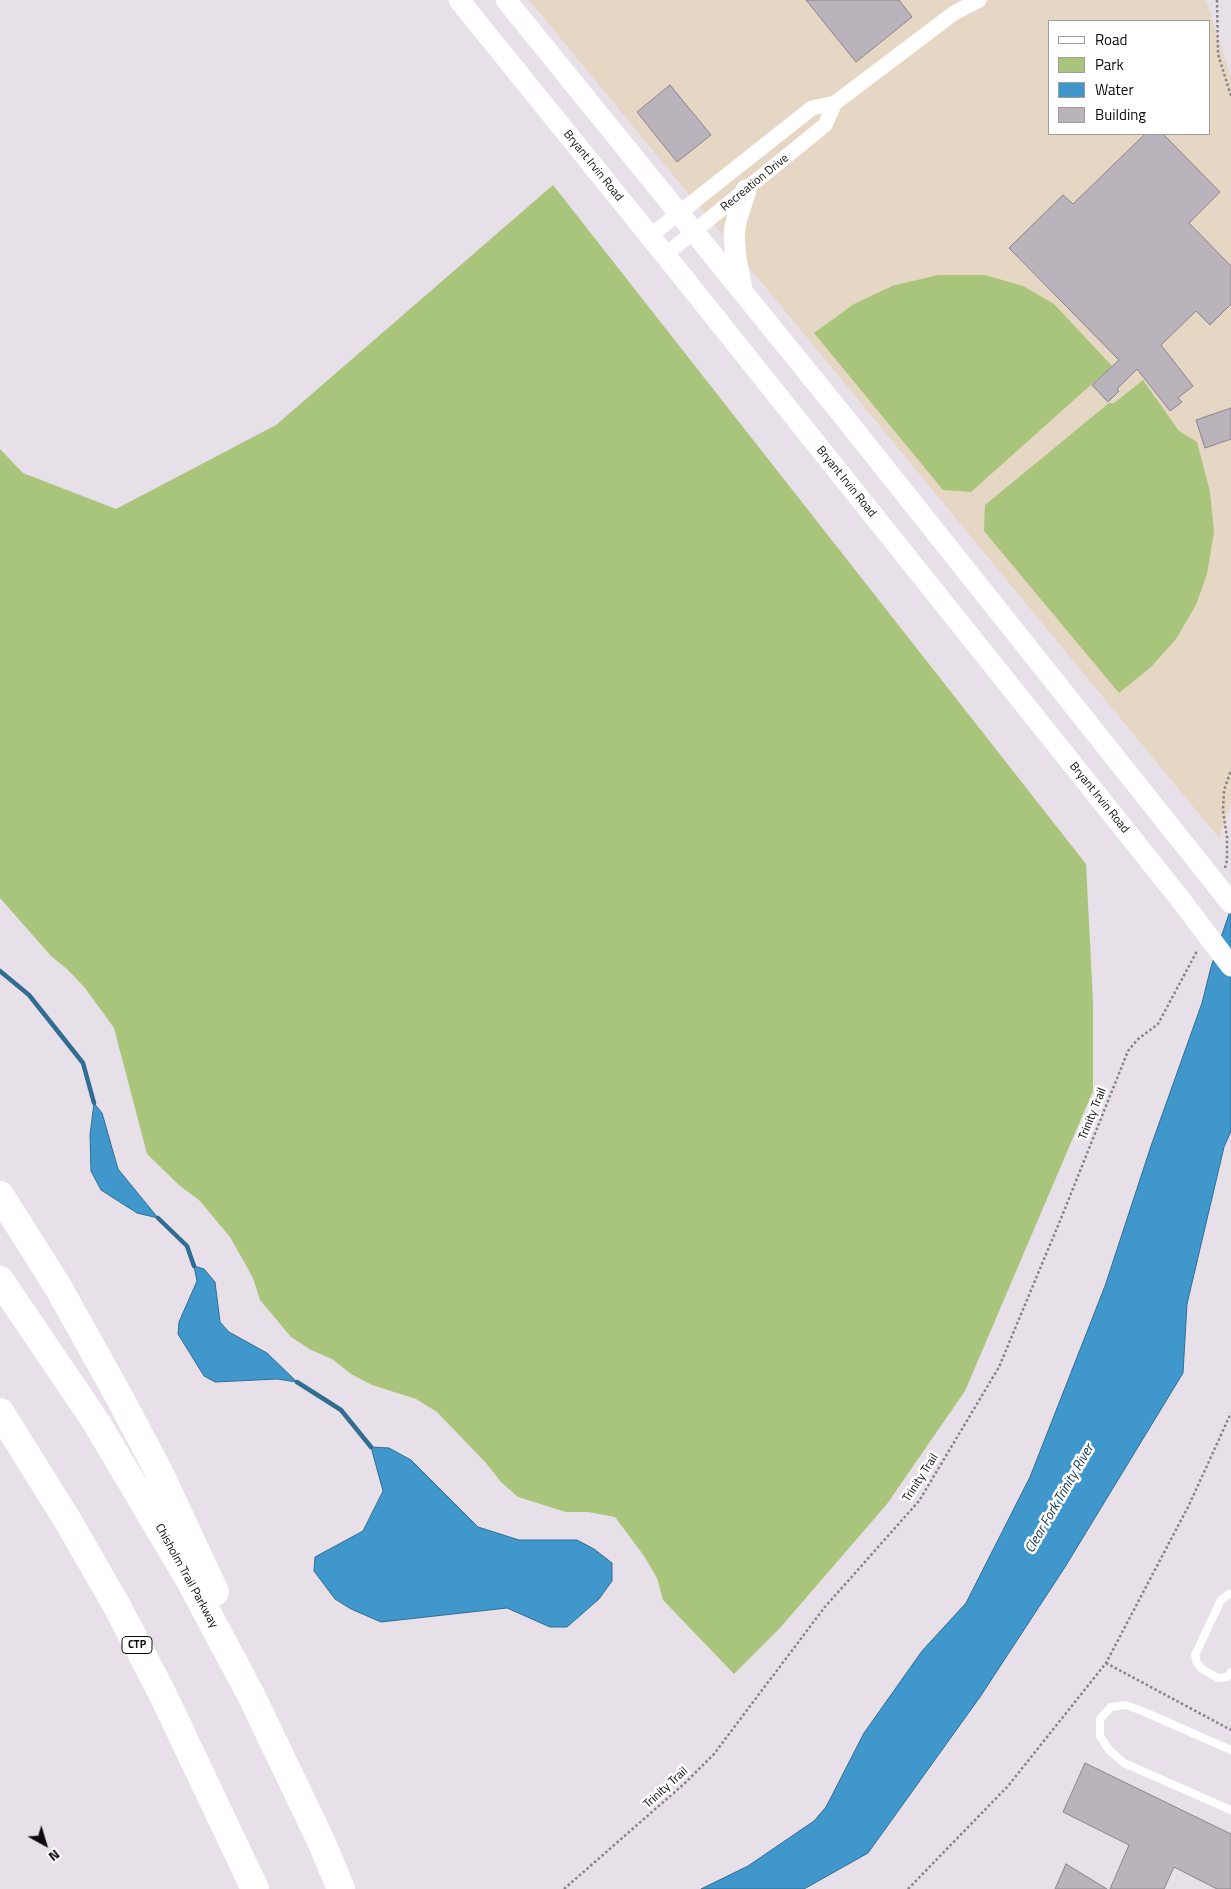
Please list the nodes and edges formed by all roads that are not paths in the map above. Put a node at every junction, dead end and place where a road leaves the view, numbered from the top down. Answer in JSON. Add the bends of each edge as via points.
{"nodes":[{"id":1,"x":459,"y":0,"type":"edge"},
{"id":2,"x":506,"y":0,"type":"edge"},
{"id":3,"x":979,"y":0,"type":"edge"},
{"id":4,"x":835,"y":103,"type":"junction"},
{"id":5,"x":746,"y":190,"type":"junction"},
{"id":6,"x":678,"y":213,"type":"junction"},
{"id":7,"x":693,"y":232,"type":"junction"},
{"id":8,"x":650,"y":236,"type":"junction"},
{"id":9,"x":664,"y":255,"type":"junction"},
{"id":10,"x":743,"y":294,"type":"junction"},
{"id":11,"x":1231,"y":903,"type":"edge"},
{"id":12,"x":1231,"y":966,"type":"edge"},
{"id":13,"x":0,"y":1195,"type":"edge"},
{"id":14,"x":0,"y":1280,"type":"edge"},
{"id":15,"x":0,"y":1412,"type":"edge"},
{"id":16,"x":0,"y":1417,"type":"edge"},
{"id":17,"x":19,"y":1441,"type":"junction"},
{"id":18,"x":1231,"y":1594,"type":"edge"},
{"id":19,"x":1231,"y":1672,"type":"edge"},
{"id":20,"x":251,"y":1695,"type":"junction"},
{"id":21,"x":1231,"y":1750,"type":"edge"},
{"id":22,"x":1231,"y":1810,"type":"edge"},
{"id":23,"x":255,"y":1889,"type":"edge"},
{"id":24,"x":341,"y":1889,"type":"edge"}],
"edges":[{"from":1,"to":8,"type":"main road","name":"Bryant Irvin Road"},
{"from":2,"to":6,"type":"main road"},
{"from":3,"to":4,"type":"street","name":"Recreation Drive","via":[[957,10]]},
{"from":4,"to":5,"type":"street","name":"Recreation Drive","via":[[825,125]]},
{"from":4,"to":6,"type":"street","name":"Recreation Drive","via":[[812,108]]},
{"from":5,"to":7,"type":"street","name":"Recreation Drive"},
{"from":5,"to":10,"type":"main road","via":[[734,233]]},
{"from":6,"to":7,"type":"main road"},
{"from":6,"to":8,"type":"street","name":"Recreation Drive"},
{"from":7,"to":9,"type":"street","name":"Recreation Drive"},
{"from":7,"to":10,"type":"main road"},
{"from":8,"to":9,"type":"main road","name":"Bryant Irvin Road"},
{"from":9,"to":12,"type":"main road","name":"Bryant Irvin Road"},
{"from":10,"to":11,"type":"main road"},
{"from":13,"to":20,"type":"highway","via":[[58,1287],[158,1470],[211,1583]]},
{"from":14,"to":20,"type":"highway","name":"Chisholm Trail Parkway","via":[[143,1499]]},
{"from":15,"to":17,"type":"highway","number":"CTP"},
{"from":16,"to":17,"type":"highway"},
{"from":17,"to":23,"type":"highway","number":"CTP","via":[[118,1608]]},
{"from":18,"to":19,"type":"lane","via":[[1221,1600],[1195,1655],[1196,1663],[1218,1678]]},
{"from":20,"to":24,"type":"highway","name":"Chisholm Trail Parkway"},
{"from":21,"to":22,"type":"lane","via":[[1125,1705],[1111,1707],[1100,1719],[1100,1736],[1109,1750],[1124,1763]]}]}
